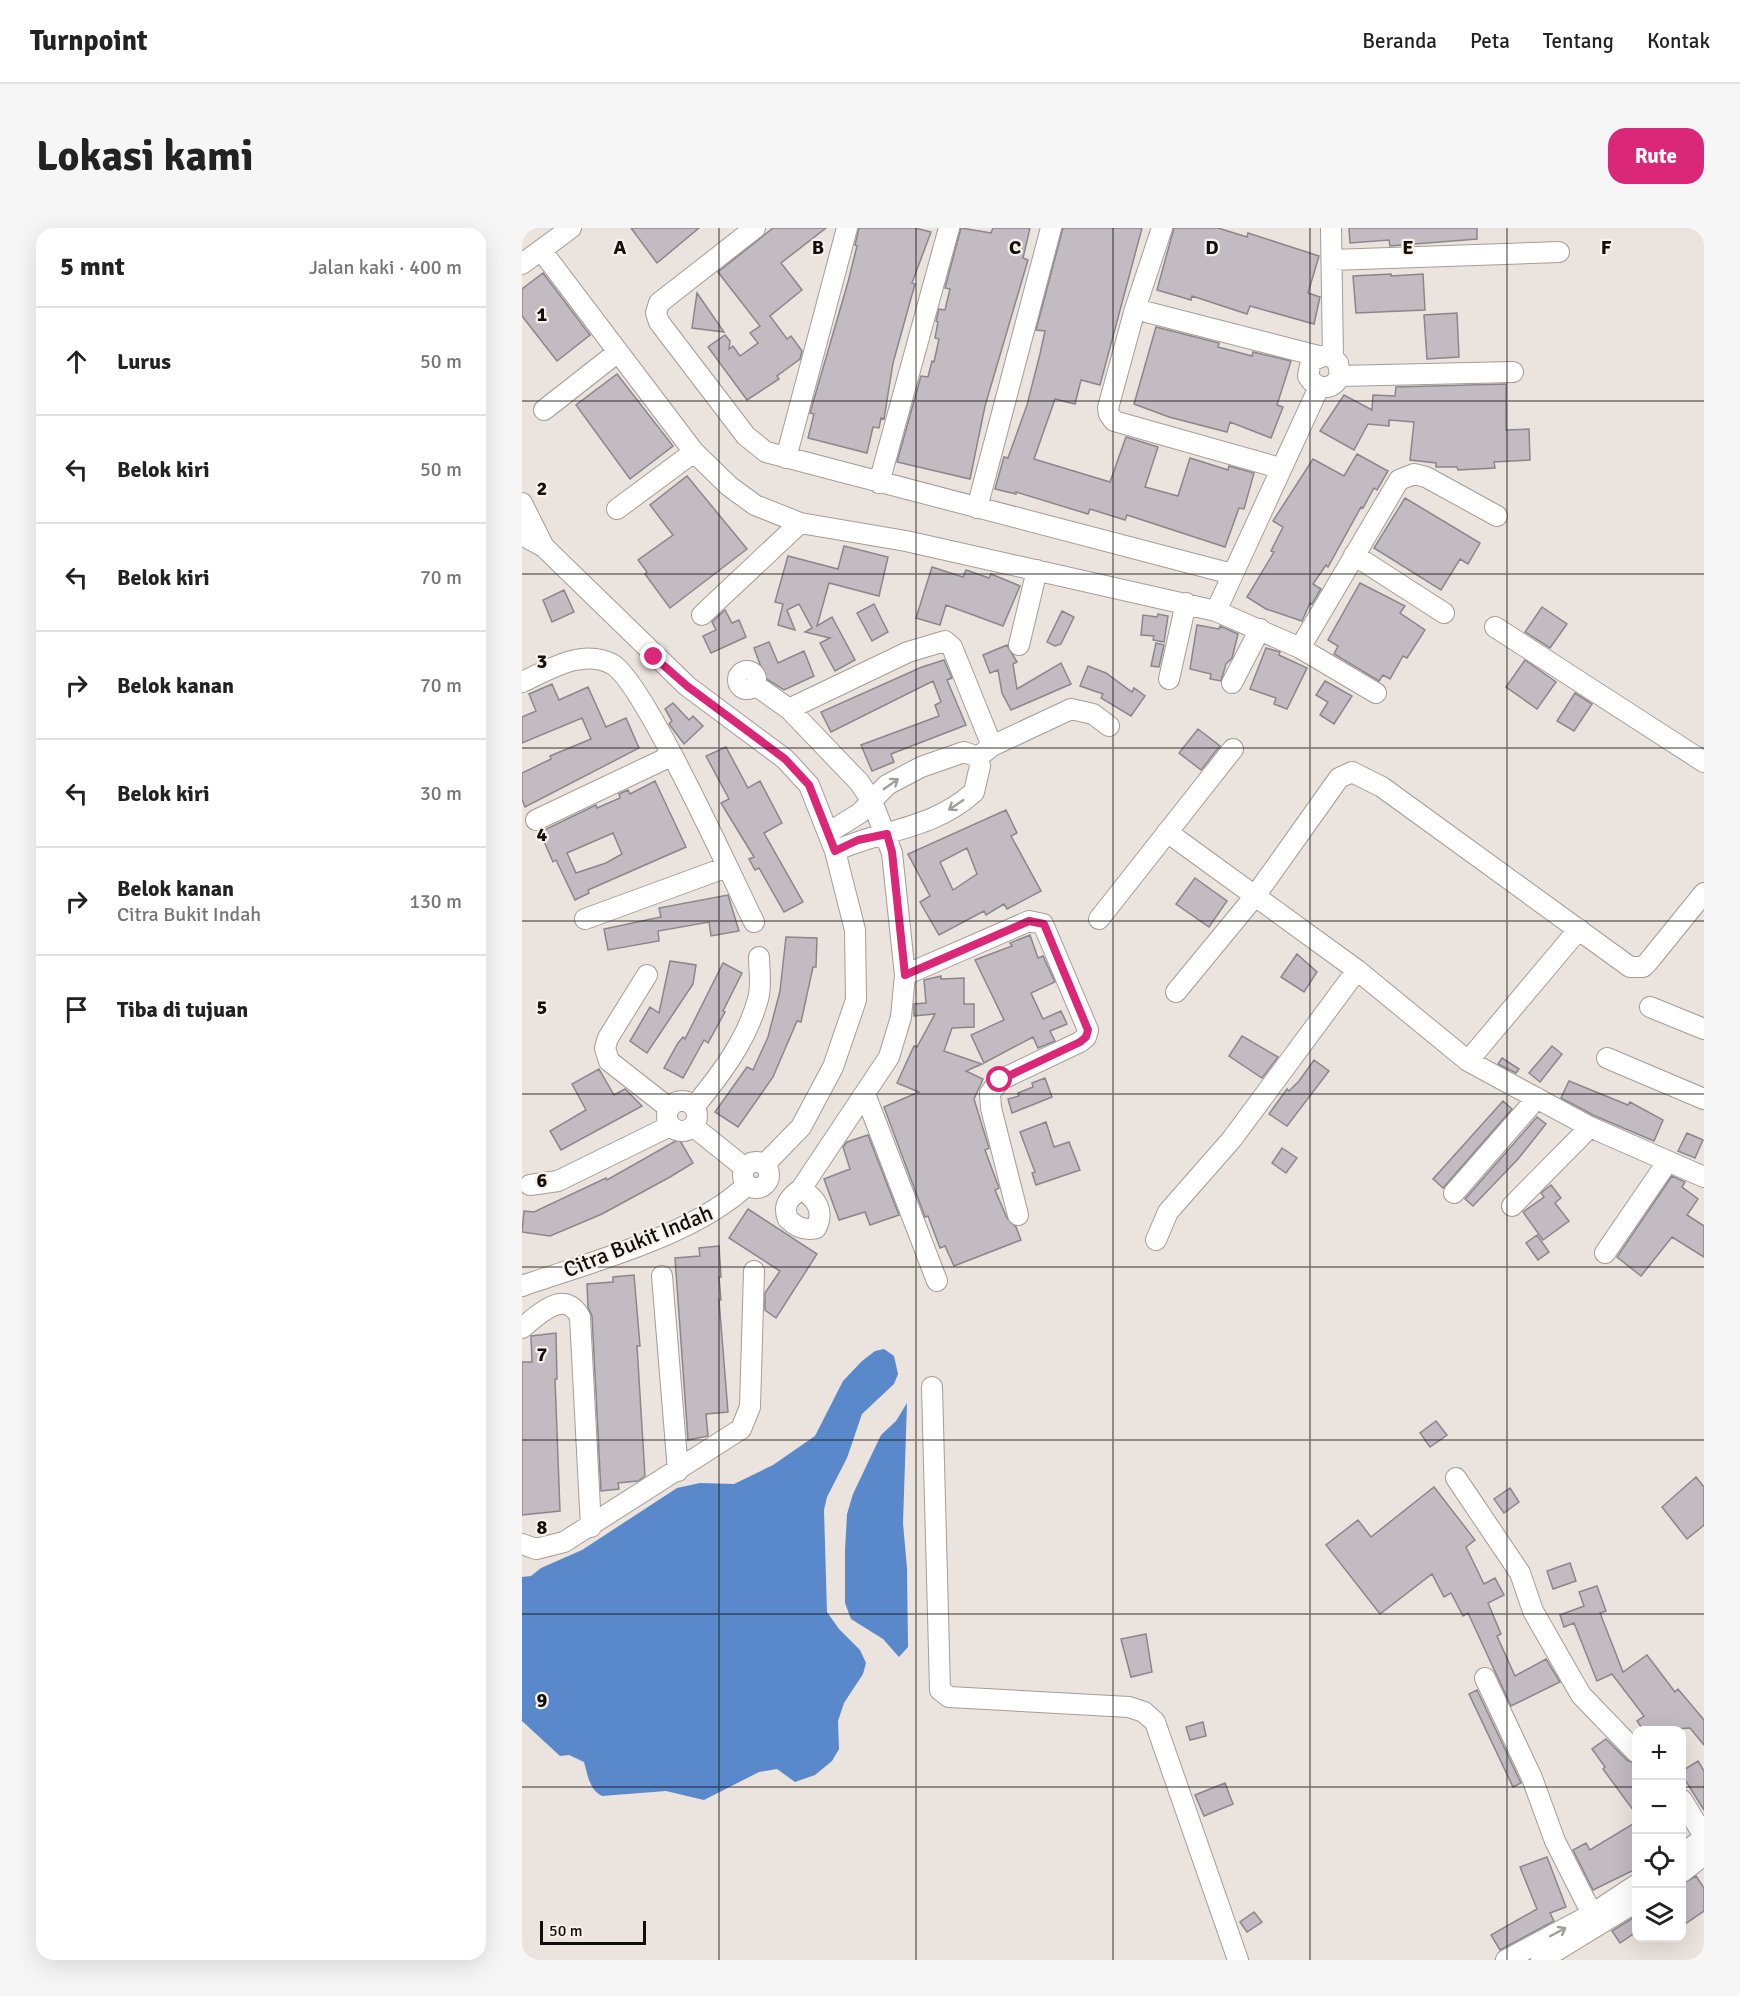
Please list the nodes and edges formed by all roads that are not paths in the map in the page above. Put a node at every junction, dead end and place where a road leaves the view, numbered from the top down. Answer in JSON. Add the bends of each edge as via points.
{"nodes":[{"id":1,"x":571,"y":228,"type":"edge"},
{"id":2,"x":755,"y":228,"type":"edge"},
{"id":3,"x":847,"y":228,"type":"edge"},
{"id":4,"x":949,"y":228,"type":"edge"},
{"id":5,"x":1051,"y":228,"type":"edge"},
{"id":6,"x":1162,"y":228,"type":"edge"},
{"id":7,"x":1331,"y":228,"type":"edge"},
{"id":8,"x":541,"y":250,"type":"junction"},
{"id":9,"x":1559,"y":252,"type":"dead end"},
{"id":10,"x":1332,"y":260,"type":"junction"},
{"id":11,"x":522,"y":264,"type":"edge"},
{"id":12,"x":1135,"y":309,"type":"junction"},
{"id":13,"x":618,"y":352,"type":"junction"},
{"id":14,"x":1330,"y":363,"type":"junction"},
{"id":15,"x":1513,"y":372,"type":"dead end"},
{"id":16,"x":1319,"y":387,"type":"junction"},
{"id":17,"x":544,"y":410,"type":"dead end"},
{"id":18,"x":694,"y":452,"type":"junction"},
{"id":19,"x":786,"y":458,"type":"junction"},
{"id":20,"x":1280,"y":468,"type":"junction"},
{"id":21,"x":879,"y":483,"type":"junction"},
{"id":22,"x":522,"y":503,"type":"edge"},
{"id":23,"x":977,"y":508,"type":"junction"},
{"id":24,"x":617,"y":509,"type":"dead end"},
{"id":25,"x":1497,"y":516,"type":"dead end"},
{"id":26,"x":801,"y":523,"type":"junction"},
{"id":27,"x":522,"y":535,"type":"edge"},
{"id":28,"x":544,"y":547,"type":"junction"},
{"id":29,"x":1354,"y":555,"type":"junction"},
{"id":30,"x":1037,"y":570,"type":"junction"},
{"id":31,"x":1232,"y":574,"type":"junction"},
{"id":32,"x":1186,"y":603,"type":"junction"},
{"id":33,"x":1216,"y":611,"type":"junction"},
{"id":34,"x":1444,"y":613,"type":"dead end"},
{"id":35,"x":702,"y":615,"type":"dead end"},
{"id":36,"x":1495,"y":627,"type":"dead end"},
{"id":37,"x":1260,"y":629,"type":"junction"},
{"id":38,"x":636,"y":639,"type":"junction"},
{"id":39,"x":1019,"y":645,"type":"dead end"},
{"id":40,"x":1300,"y":648,"type":"junction"},
{"id":41,"x":654,"y":657,"type":"junction"},
{"id":42,"x":612,"y":664,"type":"junction"},
{"id":43,"x":1169,"y":679,"type":"dead end"},
{"id":44,"x":522,"y":682,"type":"edge"},
{"id":45,"x":630,"y":682,"type":"junction"},
{"id":46,"x":1232,"y":683,"type":"dead end"},
{"id":47,"x":755,"y":685,"type":"dead end"},
{"id":48,"x":1376,"y":693,"type":"dead end"},
{"id":49,"x":789,"y":710,"type":"junction"},
{"id":50,"x":1108,"y":726,"type":"dead end"},
{"id":51,"x":1233,"y":749,"type":"dead end"},
{"id":52,"x":985,"y":751,"type":"junction"},
{"id":53,"x":671,"y":756,"type":"junction"},
{"id":54,"x":1704,"y":762,"type":"edge"},
{"id":55,"x":872,"y":801,"type":"junction"},
{"id":56,"x":536,"y":820,"type":"dead end"},
{"id":57,"x":1167,"y":832,"type":"junction"},
{"id":58,"x":887,"y":834,"type":"junction"},
{"id":59,"x":832,"y":842,"type":"junction"},
{"id":60,"x":727,"y":867,"type":"junction"},
{"id":61,"x":1704,"y":894,"type":"edge"},
{"id":62,"x":1255,"y":896,"type":"junction"},
{"id":63,"x":585,"y":919,"type":"dead end"},
{"id":64,"x":1099,"y":919,"type":"dead end"},
{"id":65,"x":754,"y":922,"type":"dead end"},
{"id":66,"x":1579,"y":929,"type":"junction"},
{"id":67,"x":759,"y":957,"type":"dead end"},
{"id":68,"x":1358,"y":970,"type":"junction"},
{"id":69,"x":647,"y":975,"type":"dead end"},
{"id":70,"x":905,"y":975,"type":"junction"},
{"id":71,"x":1176,"y":992,"type":"dead end"},
{"id":72,"x":1650,"y":1007,"type":"dead end"},
{"id":73,"x":1704,"y":1029,"type":"edge"},
{"id":74,"x":1607,"y":1058,"type":"dead end"},
{"id":75,"x":1468,"y":1061,"type":"junction"},
{"id":76,"x":865,"y":1094,"type":"junction"},
{"id":77,"x":1537,"y":1098,"type":"junction"},
{"id":78,"x":1704,"y":1099,"type":"edge"},
{"id":79,"x":694,"y":1107,"type":"junction"},
{"id":80,"x":669,"y":1117,"type":"junction"},
{"id":81,"x":694,"y":1127,"type":"junction"},
{"id":82,"x":1590,"y":1127,"type":"junction"},
{"id":83,"x":1668,"y":1161,"type":"junction"},
{"id":84,"x":746,"y":1176,"type":"junction"},
{"id":85,"x":1704,"y":1177,"type":"edge"},
{"id":86,"x":530,"y":1185,"type":"dead end"},
{"id":87,"x":801,"y":1190,"type":"dead end"},
{"id":88,"x":1454,"y":1193,"type":"dead end"},
{"id":89,"x":1512,"y":1206,"type":"dead end"},
{"id":90,"x":1018,"y":1215,"type":"dead end"},
{"id":91,"x":1156,"y":1240,"type":"dead end"},
{"id":92,"x":1605,"y":1253,"type":"dead end"},
{"id":93,"x":754,"y":1271,"type":"dead end"},
{"id":94,"x":662,"y":1276,"type":"dead end"},
{"id":95,"x":937,"y":1281,"type":"dead end"},
{"id":96,"x":522,"y":1286,"type":"edge"},
{"id":97,"x":522,"y":1328,"type":"edge"},
{"id":98,"x":932,"y":1387,"type":"dead end"},
{"id":99,"x":678,"y":1471,"type":"junction"},
{"id":100,"x":1456,"y":1478,"type":"dead end"},
{"id":101,"x":591,"y":1527,"type":"junction"},
{"id":102,"x":522,"y":1544,"type":"edge"},
{"id":103,"x":1485,"y":1678,"type":"dead end"},
{"id":104,"x":1632,"y":1748,"type":"edge"},
{"id":105,"x":1686,"y":1807,"type":"edge"},
{"id":106,"x":1704,"y":1837,"type":"edge"},
{"id":107,"x":1686,"y":1851,"type":"edge"},
{"id":108,"x":1704,"y":1856,"type":"edge"},
{"id":109,"x":1686,"y":1869,"type":"edge"},
{"id":110,"x":1632,"y":1888,"type":"edge"},
{"id":111,"x":1632,"y":1904,"type":"edge"},
{"id":112,"x":1592,"y":1914,"type":"junction"},
{"id":113,"x":1238,"y":1960,"type":"edge"},
{"id":114,"x":1506,"y":1960,"type":"edge"},
{"id":115,"x":1541,"y":1960,"type":"edge"}],
"edges":[{"from":1,"to":8,"type":"street"},
{"from":2,"to":19,"type":"street","via":[[659,303],[656,313],[747,436],[766,452]]},
{"from":3,"to":19,"type":"street"},
{"from":4,"to":21,"type":"street"},
{"from":5,"to":23,"type":"street"},
{"from":6,"to":12,"type":"street"},
{"from":7,"to":10,"type":"street"},
{"from":8,"to":11,"type":"street"},
{"from":8,"to":13,"type":"street"},
{"from":9,"to":10,"type":"street"},
{"from":10,"to":14,"type":"street"},
{"from":12,"to":14,"type":"street"},
{"from":12,"to":20,"type":"street","via":[[1108,408],[1114,421]]},
{"from":13,"to":17,"type":"street"},
{"from":13,"to":18,"type":"street"},
{"from":14,"to":15,"type":"street"},
{"from":14,"to":16,"type":"street","via":[[1332,386]]},
{"from":14,"to":16,"type":"street","via":[[1311,361],[1308,376]]},
{"from":16,"to":20,"type":"street"},
{"from":18,"to":24,"type":"street"},
{"from":18,"to":26,"type":"street","via":[[755,506]]},
{"from":19,"to":21,"type":"street"},
{"from":20,"to":31,"type":"street"},
{"from":21,"to":23,"type":"street"},
{"from":22,"to":28,"type":"street"},
{"from":23,"to":31,"type":"street"},
{"from":25,"to":29,"type":"street","via":[[1414,474],[1400,480]]},
{"from":26,"to":30,"type":"street"},
{"from":26,"to":35,"type":"street"},
{"from":27,"to":28,"type":"street"},
{"from":28,"to":38,"type":"street"},
{"from":29,"to":34,"type":"street"},
{"from":29,"to":40,"type":"street"},
{"from":30,"to":32,"type":"street"},
{"from":30,"to":39,"type":"street"},
{"from":31,"to":33,"type":"street"},
{"from":32,"to":33,"type":"street"},
{"from":32,"to":43,"type":"street"},
{"from":33,"to":37,"type":"street"},
{"from":36,"to":54,"type":"street"},
{"from":37,"to":40,"type":"street"},
{"from":37,"to":46,"type":"street"},
{"from":38,"to":41,"type":"street"},
{"from":38,"to":42,"type":"street"},
{"from":40,"to":48,"type":"street"},
{"from":41,"to":45,"type":"street"},
{"from":41,"to":59,"type":"street","via":[[785,759],[809,785]]},
{"from":42,"to":44,"type":"street","via":[[590,658],[571,660]]},
{"from":42,"to":45,"type":"street"},
{"from":45,"to":53,"type":"street"},
{"from":47,"to":49,"type":"street"},
{"from":49,"to":52,"type":"street","via":[[908,652],[945,641],[952,647]]},
{"from":49,"to":55,"type":"street","via":[[859,782]]},
{"from":50,"to":52,"type":"street","via":[[1093,714],[1071,709]]},
{"from":51,"to":57,"type":"street"},
{"from":55,"to":52,"type":"street","one_way":true,"via":[[887,785],[921,767],[964,752]]},
{"from":52,"to":58,"type":"street","one_way":true,"via":[[977,786],[968,798],[944,813]]},
{"from":53,"to":56,"type":"street"},
{"from":53,"to":60,"type":"street"},
{"from":55,"to":58,"type":"street"},
{"from":55,"to":59,"type":"street"},
{"from":57,"to":62,"type":"street"},
{"from":57,"to":64,"type":"street"},
{"from":58,"to":59,"type":"street"},
{"from":58,"to":70,"type":"street"},
{"from":59,"to":84,"type":"street","via":[[855,930],[856,1000],[833,1067],[801,1127],[764,1165],[754,1162]]},
{"from":60,"to":63,"type":"street"},
{"from":60,"to":65,"type":"street"},
{"from":61,"to":66,"type":"street","via":[[1643,967],[1630,967]]},
{"from":62,"to":66,"type":"street","via":[[1339,778],[1352,772],[1382,787]]},
{"from":62,"to":68,"type":"street"},
{"from":62,"to":71,"type":"street"},
{"from":66,"to":75,"type":"street"},
{"from":67,"to":79,"type":"street","via":[[759,997],[746,1031],[727,1066]]},
{"from":68,"to":75,"type":"street"},
{"from":68,"to":91,"type":"street","via":[[1232,1139],[1168,1212]]},
{"from":69,"to":80,"type":"street","via":[[605,1048],[609,1061]]},
{"from":70,"to":76,"type":"street","via":[[901,1017],[889,1057]]},
{"from":70,"to":90,"type":"street","via":[[1029,921],[1044,924],[1088,1030],[1080,1042],[1000,1080],[990,1093]]},
{"from":72,"to":73,"type":"street"},
{"from":74,"to":78,"type":"street"},
{"from":75,"to":77,"type":"street"},
{"from":76,"to":87,"type":"street"},
{"from":76,"to":95,"type":"street"},
{"from":77,"to":82,"type":"street"},
{"from":77,"to":88,"type":"street"},
{"from":79,"to":80,"type":"street","via":[[681,1101]]},
{"from":79,"to":81,"type":"street","via":[[698,1117]]},
{"from":80,"to":81,"type":"street","via":[[684,1132]]},
{"from":80,"to":86,"type":"street","via":[[558,1182]]},
{"from":81,"to":84,"type":"street"},
{"from":82,"to":83,"type":"street"},
{"from":82,"to":89,"type":"street"},
{"from":83,"to":85,"type":"street"},
{"from":83,"to":92,"type":"street"},
{"from":84,"to":96,"type":"street","name":"Citra Bukit Indah","via":[[728,1203],[690,1224]]},
{"from":93,"to":99,"type":"street","via":[[747,1419],[741,1429]]},
{"from":94,"to":99,"type":"street"},
{"from":97,"to":101,"type":"street","via":[[549,1307],[565,1302],[574,1306],[580,1317]]},
{"from":98,"to":113,"type":"street","via":[[940,1690],[949,1697],[1129,1707],[1144,1712],[1155,1722]]},
{"from":99,"to":101,"type":"street"},
{"from":100,"to":104,"type":"street","via":[[1520,1573],[1533,1611],[1581,1695]]},
{"from":101,"to":102,"type":"street","via":[[564,1542],[536,1549]]},
{"from":103,"to":112,"type":"street","via":[[1532,1778],[1555,1841]]},
{"from":105,"to":106,"type":"street"},
{"from":106,"to":107,"type":"street"},
{"from":108,"to":109,"type":"street"},
{"from":110,"to":112,"type":"street"},
{"from":111,"to":115,"type":"street"},
{"from":114,"to":112,"type":"street","one_way":true}]}
